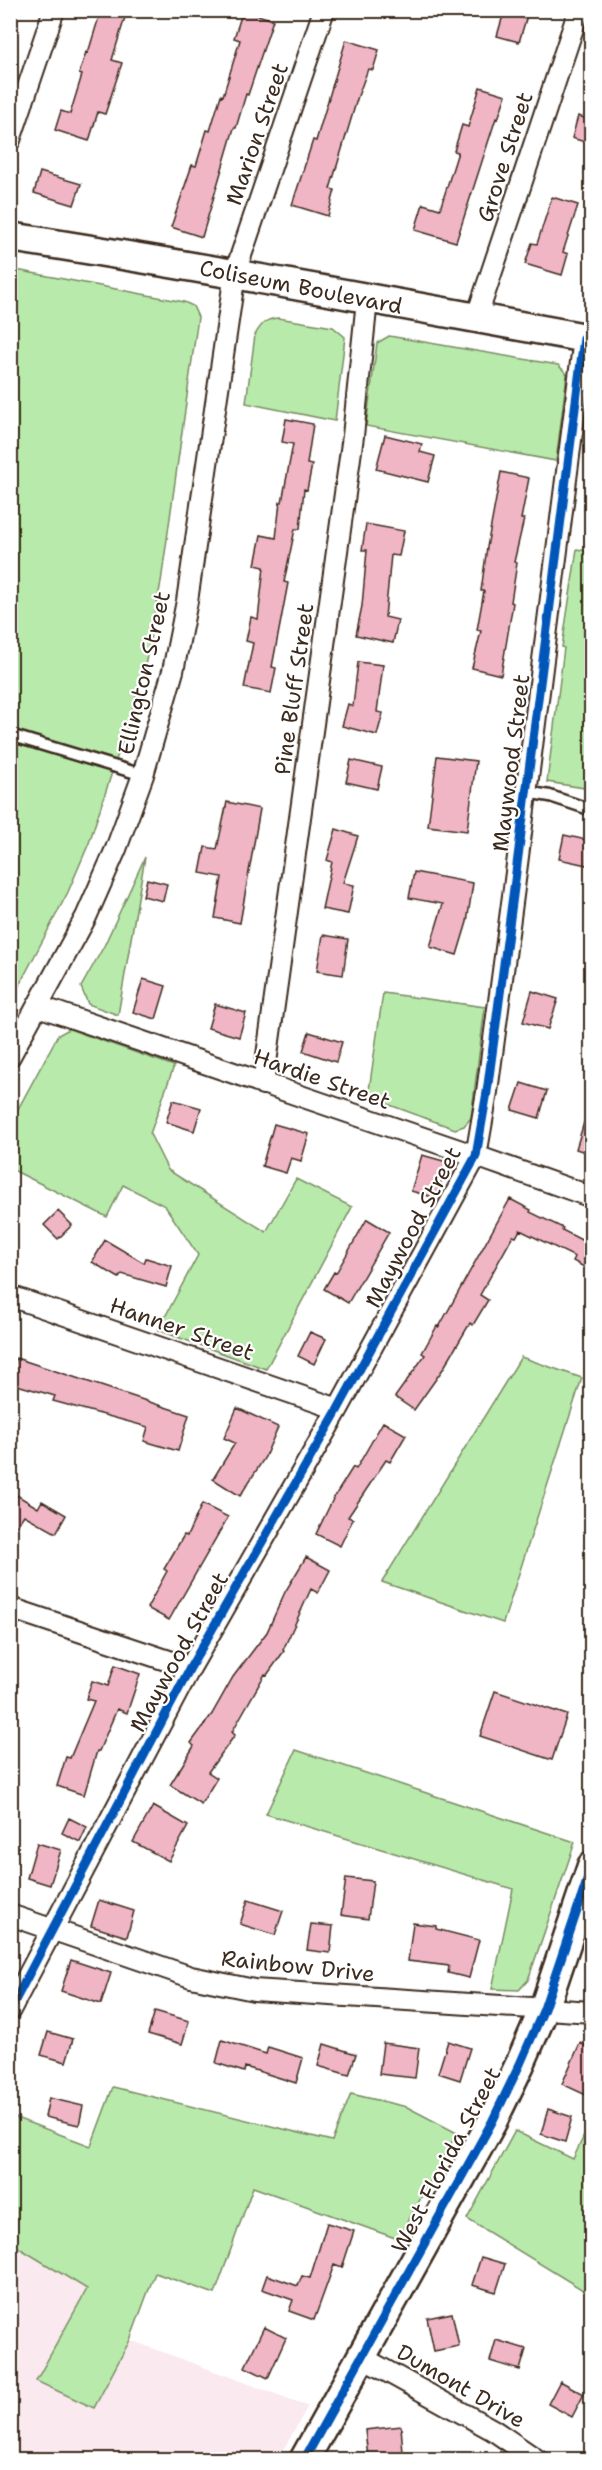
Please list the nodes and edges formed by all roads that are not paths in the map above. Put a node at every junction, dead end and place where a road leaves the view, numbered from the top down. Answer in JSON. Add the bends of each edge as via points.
{"nodes":[{"id":1,"x":54,"y":10,"type":"edge"},
{"id":2,"x":324,"y":10,"type":"edge"},
{"id":3,"x":579,"y":10,"type":"edge"},
{"id":4,"x":10,"y":140,"type":"edge"},
{"id":5,"x":10,"y":237,"type":"edge"},
{"id":6,"x":235,"y":273,"type":"junction"},
{"id":7,"x":367,"y":300,"type":"junction"},
{"id":8,"x":476,"y":320,"type":"junction"},
{"id":9,"x":588,"y":338,"type":"edge"},
{"id":10,"x":10,"y":735,"type":"edge"},
{"id":11,"x":143,"y":775,"type":"junction"},
{"id":12,"x":526,"y":792,"type":"junction"},
{"id":13,"x":591,"y":810,"type":"edge"},
{"id":14,"x":38,"y":1006,"type":"junction"},
{"id":15,"x":10,"y":1056,"type":"edge"},
{"id":16,"x":263,"y":1084,"type":"junction"},
{"id":17,"x":476,"y":1156,"type":"junction"},
{"id":18,"x":591,"y":1197,"type":"edge"},
{"id":19,"x":10,"y":1296,"type":"edge"},
{"id":20,"x":338,"y":1409,"type":"junction"},
{"id":21,"x":10,"y":1608,"type":"edge"},
{"id":22,"x":190,"y":1668,"type":"junction"},
{"id":23,"x":591,"y":1866,"type":"edge"},
{"id":24,"x":10,"y":1915,"type":"edge"},
{"id":25,"x":54,"y":1930,"type":"junction"},
{"id":26,"x":544,"y":2009,"type":"junction"},
{"id":27,"x":10,"y":2010,"type":"edge"},
{"id":28,"x":591,"y":2012,"type":"edge"},
{"id":29,"x":361,"y":2357,"type":"junction"},
{"id":30,"x":304,"y":2460,"type":"edge"},
{"id":31,"x":537,"y":2460,"type":"edge"}],
"edges":[{"from":1,"to":4,"type":"street"},
{"from":2,"to":6,"type":"street","name":"Marion Street"},
{"from":3,"to":8,"type":"street","name":"Grove Street"},
{"from":5,"to":6,"type":"main road","name":"Coliseum Boulevard"},
{"from":6,"to":7,"type":"main road","name":"Coliseum Boulevard"},
{"from":6,"to":11,"type":"street","name":"Ellington Street","via":[[187,601],[173,671]]},
{"from":7,"to":8,"type":"main road","name":"Coliseum Boulevard"},
{"from":7,"to":16,"type":"street","name":"Pine Bluff Street","via":[[353,436]]},
{"from":8,"to":9,"type":"main road","name":"Coliseum Boulevard"},
{"from":9,"to":12,"type":"street","name":"Maywood Street"},
{"from":10,"to":11,"type":"lane"},
{"from":11,"to":14,"type":"street","name":"Ellington Street","via":[[86,917]]},
{"from":12,"to":13,"type":"lane"},
{"from":12,"to":17,"type":"street","name":"Maywood Street"},
{"from":14,"to":15,"type":"street","name":"Ellington Street"},
{"from":14,"to":16,"type":"street","name":"Hardie Street"},
{"from":16,"to":17,"type":"street","name":"Hardie Street"},
{"from":17,"to":18,"type":"street","name":"Hardie Street"},
{"from":17,"to":20,"type":"street","name":"Maywood Street"},
{"from":19,"to":20,"type":"street","name":"Hanner Street"},
{"from":20,"to":22,"type":"street","name":"Maywood Street"},
{"from":21,"to":22,"type":"street"},
{"from":22,"to":25,"type":"street","name":"Maywood Street"},
{"from":23,"to":26,"type":"main road","name":"West Florida Street"},
{"from":24,"to":25,"type":"street","name":"Rainbow Drive"},
{"from":25,"to":26,"type":"street","name":"Rainbow Drive","via":[[190,1977],[254,1990]]},
{"from":25,"to":27,"type":"street","name":"Maywood Street"},
{"from":26,"to":28,"type":"street","name":"Rainbow Drive"},
{"from":26,"to":29,"type":"main road","name":"West Florida Street","via":[[492,2122]]},
{"from":29,"to":30,"type":"main road","name":"West Florida Street"},
{"from":29,"to":31,"type":"street","name":"Dumont Drive","via":[[484,2424]]}]}
